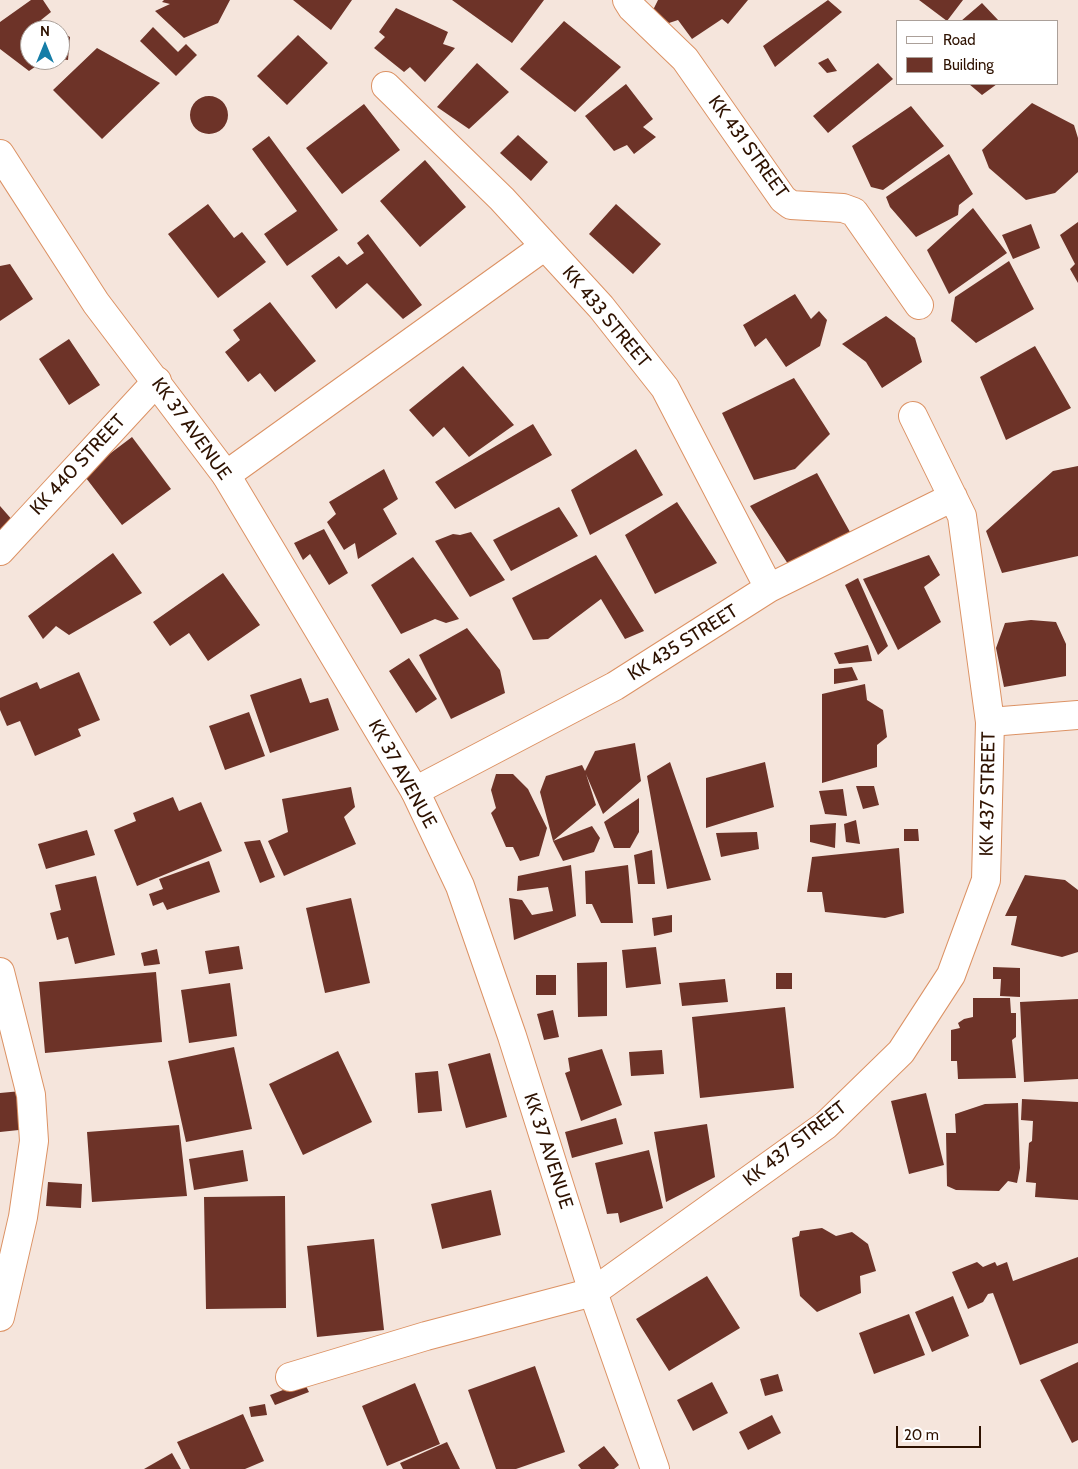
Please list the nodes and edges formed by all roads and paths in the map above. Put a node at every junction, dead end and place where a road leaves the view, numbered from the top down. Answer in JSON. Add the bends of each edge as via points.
{"nodes":[{"id":1,"x":627,"y":0,"type":"edge"},
{"id":2,"x":386,"y":86,"type":"dead end"},
{"id":3,"x":0,"y":154,"type":"edge"},
{"id":4,"x":546,"y":246,"type":"junction"},
{"id":5,"x":919,"y":306,"type":"dead end"},
{"id":6,"x":157,"y":381,"type":"junction"},
{"id":7,"x":913,"y":416,"type":"dead end"},
{"id":8,"x":226,"y":475,"type":"junction"},
{"id":9,"x":953,"y":497,"type":"junction"},
{"id":10,"x":0,"y":551,"type":"edge"},
{"id":11,"x":769,"y":588,"type":"junction"},
{"id":12,"x":1078,"y":715,"type":"edge"},
{"id":13,"x":990,"y":722,"type":"junction"},
{"id":14,"x":415,"y":791,"type":"junction"},
{"id":15,"x":0,"y":972,"type":"edge"},
{"id":16,"x":593,"y":1292,"type":"junction"},
{"id":17,"x":0,"y":1317,"type":"edge"},
{"id":18,"x":290,"y":1377,"type":"dead end"},
{"id":19,"x":656,"y":1469,"type":"edge"}],
"edges":[{"from":1,"to":5,"type":"street","name":"KK 431 STREET","via":[[685,59],[783,199],[791,205],[843,208],[854,212]]},
{"from":2,"to":4,"type":"street","name":"KK 433 STREET"},
{"from":3,"to":6,"type":"street","name":"KK 37 AVENUE","via":[[96,303]]},
{"from":4,"to":8,"type":"street"},
{"from":4,"to":11,"type":"street","name":"KK 433 STREET","via":[[601,307],[665,388]]},
{"from":6,"to":8,"type":"street","name":"KK 37 AVENUE"},
{"from":6,"to":10,"type":"street","name":"KK 440 STREET"},
{"from":7,"to":9,"type":"street"},
{"from":8,"to":14,"type":"street","name":"KK 37 AVENUE"},
{"from":9,"to":11,"type":"street","name":"KK 435 STREET"},
{"from":9,"to":13,"type":"street","via":[[962,516]]},
{"from":11,"to":14,"type":"street","name":"KK 435 STREET","via":[[615,686]]},
{"from":12,"to":13,"type":"street","name":"KK 437 STREET"},
{"from":13,"to":16,"type":"street","name":"KK 437 STREET","via":[[986,880],[951,975],[901,1052],[826,1125]]},
{"from":14,"to":16,"type":"street","name":"KK 37 AVENUE","via":[[460,886],[512,1036]]},
{"from":15,"to":17,"type":"street","via":[[31,1095],[34,1142],[23,1217]]},
{"from":16,"to":18,"type":"street","via":[[426,1336]]},
{"from":16,"to":19,"type":"street","name":"KK 37 AVENUE"}]}
